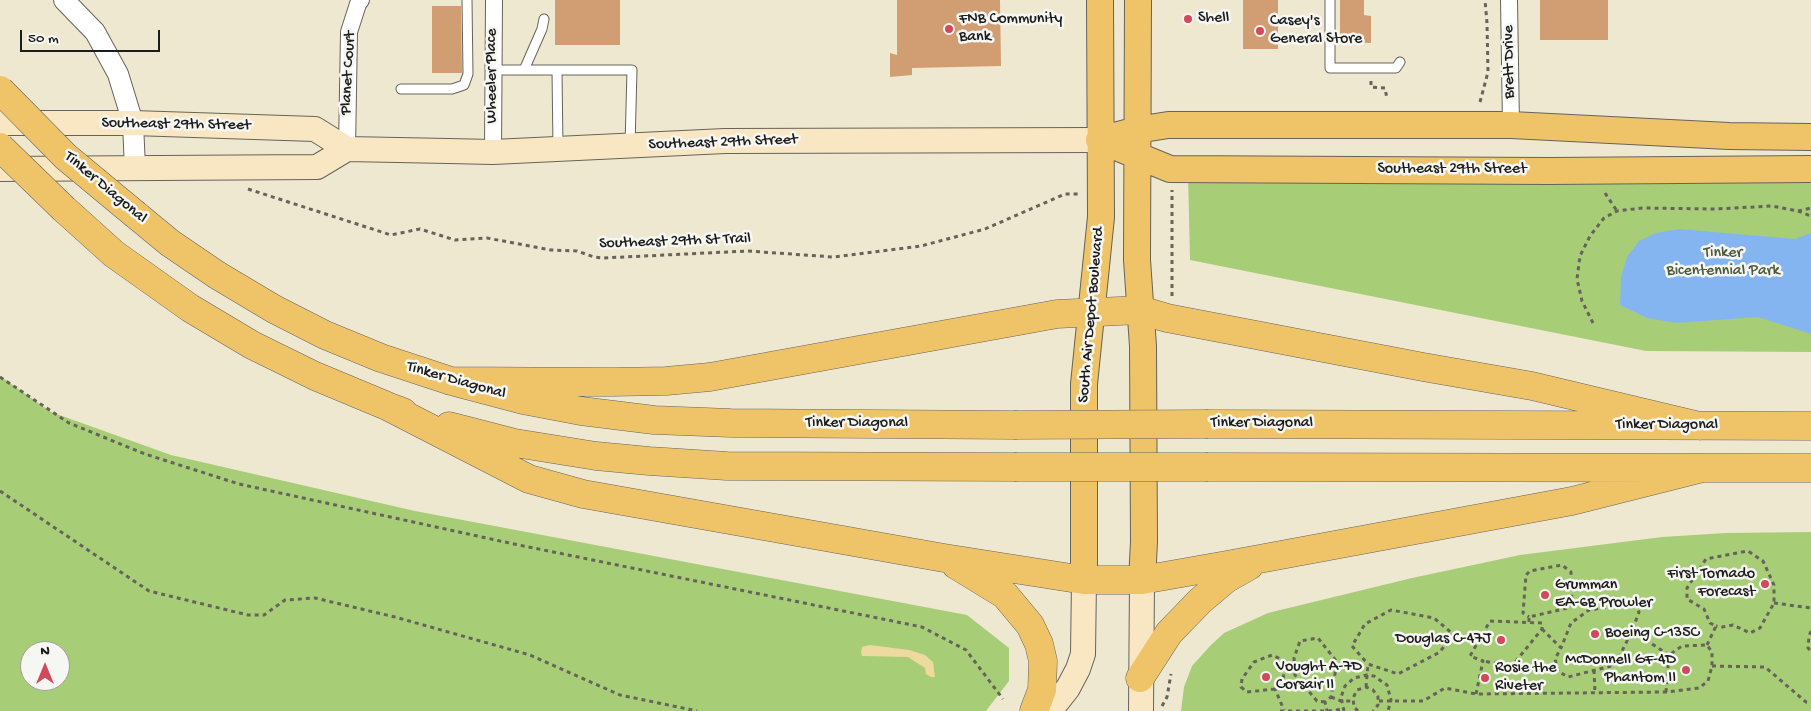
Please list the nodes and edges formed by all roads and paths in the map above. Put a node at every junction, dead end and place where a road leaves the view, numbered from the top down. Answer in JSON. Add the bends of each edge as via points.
{"nodes":[{"id":1,"x":64,"y":0,"type":"edge"},
{"id":2,"x":361,"y":0,"type":"edge"},
{"id":3,"x":467,"y":0,"type":"edge"},
{"id":4,"x":494,"y":0,"type":"edge"},
{"id":5,"x":1100,"y":0,"type":"edge"},
{"id":6,"x":1138,"y":0,"type":"edge"},
{"id":7,"x":1330,"y":0,"type":"edge"},
{"id":8,"x":1484,"y":0,"type":"edge"},
{"id":9,"x":1509,"y":0,"type":"edge"},
{"id":10,"x":544,"y":20,"type":"dead end"},
{"id":11,"x":1400,"y":62,"type":"dead end"},
{"id":12,"x":492,"y":70,"type":"junction"},
{"id":13,"x":524,"y":70,"type":"junction"},
{"id":14,"x":556,"y":71,"type":"junction"},
{"id":15,"x":401,"y":89,"type":"dead end"},
{"id":16,"x":0,"y":90,"type":"edge"},
{"id":17,"x":1480,"y":102,"type":"dead end"},
{"id":18,"x":0,"y":123,"type":"edge"},
{"id":19,"x":133,"y":123,"type":"junction"},
{"id":20,"x":1511,"y":125,"type":"junction"},
{"id":21,"x":1137,"y":130,"type":"junction"},
{"id":22,"x":1811,"y":136,"type":"edge"},
{"id":23,"x":1099,"y":140,"type":"junction"},
{"id":24,"x":630,"y":146,"type":"junction"},
{"id":25,"x":0,"y":147,"type":"edge"},
{"id":26,"x":558,"y":148,"type":"junction"},
{"id":27,"x":347,"y":149,"type":"junction"},
{"id":28,"x":493,"y":152,"type":"junction"},
{"id":29,"x":1137,"y":157,"type":"junction"},
{"id":30,"x":135,"y":168,"type":"junction"},
{"id":31,"x":0,"y":169,"type":"edge"},
{"id":32,"x":1811,"y":169,"type":"edge"},
{"id":33,"x":242,"y":187,"type":"dead end"},
{"id":34,"x":1172,"y":188,"type":"dead end"},
{"id":35,"x":1138,"y":193,"type":"junction"},
{"id":36,"x":1101,"y":194,"type":"junction"},
{"id":37,"x":1811,"y":208,"type":"edge"},
{"id":38,"x":1798,"y":211,"type":"junction"},
{"id":39,"x":1811,"y":216,"type":"edge"},
{"id":40,"x":1140,"y":310,"type":"junction"},
{"id":41,"x":1091,"y":312,"type":"junction"},
{"id":42,"x":1593,"y":322,"type":"dead end"},
{"id":43,"x":0,"y":377,"type":"edge"},
{"id":44,"x":452,"y":381,"type":"junction"},
{"id":45,"x":387,"y":406,"type":"junction"},
{"id":46,"x":1700,"y":426,"type":"junction"},
{"id":47,"x":1811,"y":426,"type":"edge"},
{"id":48,"x":1703,"y":468,"type":"junction"},
{"id":49,"x":1811,"y":468,"type":"edge"},
{"id":50,"x":0,"y":491,"type":"edge"},
{"id":51,"x":944,"y":558,"type":"junction"},
{"id":52,"x":1264,"y":558,"type":"junction"},
{"id":53,"x":1084,"y":580,"type":"junction"},
{"id":54,"x":1142,"y":580,"type":"junction"},
{"id":55,"x":1774,"y":603,"type":"junction"},
{"id":56,"x":1811,"y":608,"type":"edge"},
{"id":57,"x":1529,"y":617,"type":"junction"},
{"id":58,"x":1529,"y":622,"type":"junction"},
{"id":59,"x":1716,"y":626,"type":"junction"},
{"id":60,"x":1542,"y":629,"type":"junction"},
{"id":61,"x":1632,"y":631,"type":"junction"},
{"id":62,"x":1811,"y":631,"type":"edge"},
{"id":63,"x":1707,"y":645,"type":"junction"},
{"id":64,"x":1561,"y":648,"type":"junction"},
{"id":65,"x":1811,"y":651,"type":"edge"},
{"id":66,"x":1669,"y":654,"type":"junction"},
{"id":67,"x":1483,"y":661,"type":"junction"},
{"id":68,"x":1368,"y":664,"type":"junction"},
{"id":69,"x":1712,"y":666,"type":"junction"},
{"id":70,"x":1594,"y":670,"type":"junction"},
{"id":71,"x":1366,"y":675,"type":"junction"},
{"id":72,"x":1140,"y":678,"type":"junction"},
{"id":73,"x":1366,"y":687,"type":"junction"},
{"id":74,"x":1275,"y":689,"type":"junction"},
{"id":75,"x":1666,"y":692,"type":"junction"},
{"id":76,"x":1594,"y":693,"type":"junction"},
{"id":77,"x":1476,"y":694,"type":"junction"},
{"id":78,"x":1331,"y":697,"type":"junction"},
{"id":79,"x":1003,"y":699,"type":"dead end"},
{"id":80,"x":1379,"y":700,"type":"junction"},
{"id":81,"x":1391,"y":700,"type":"junction"},
{"id":82,"x":1353,"y":701,"type":"junction"},
{"id":83,"x":1325,"y":702,"type":"junction"},
{"id":84,"x":1341,"y":702,"type":"junction"},
{"id":85,"x":1811,"y":703,"type":"edge"},
{"id":86,"x":1343,"y":710,"type":"edge"},
{"id":87,"x":697,"y":711,"type":"edge"},
{"id":88,"x":1034,"y":711,"type":"edge"},
{"id":89,"x":1050,"y":711,"type":"edge"},
{"id":90,"x":1141,"y":711,"type":"edge"},
{"id":91,"x":1282,"y":711,"type":"edge"},
{"id":92,"x":1327,"y":711,"type":"edge"},
{"id":93,"x":1358,"y":711,"type":"edge"},
{"id":94,"x":1373,"y":711,"type":"edge"},
{"id":95,"x":1388,"y":711,"type":"edge"}],
"edges":[{"from":1,"to":19,"type":"street","via":[[95,32],[118,74]]},
{"from":2,"to":27,"type":"street","name":"Planet Court","via":[[349,32]]},
{"from":3,"to":15,"type":"lane","via":[[468,74],[464,85],[452,89]]},
{"from":4,"to":12,"type":"street","name":"Wheeler Place"},
{"from":5,"to":23,"type":"main road","name":"South Air Depot Boulevard"},
{"from":6,"to":21,"type":"main road"},
{"from":7,"to":11,"type":"lane","via":[[1330,68],[1396,68]]},
{"from":8,"to":17,"type":"path","via":[[1488,72]]},
{"from":9,"to":20,"type":"street","name":"Brett Drive"},
{"from":10,"to":13,"type":"lane"},
{"from":12,"to":13,"type":"lane"},
{"from":12,"to":28,"type":"street","name":"Wheeler Place"},
{"from":13,"to":14,"type":"lane"},
{"from":14,"to":24,"type":"lane","via":[[632,70]]},
{"from":14,"to":26,"type":"lane"},
{"from":16,"to":44,"type":"highway","name":"Tinker Diagonal","bridge":true,"via":[[66,157],[178,248],[217,275],[325,335],[381,358]]},
{"from":18,"to":19,"type":"main road","name":"Southeast 29th Street"},
{"from":19,"to":27,"type":"main road","name":"Southeast 29th Street","via":[[315,129]]},
{"from":19,"to":30,"type":"street"},
{"from":20,"to":21,"type":"main road","name":"Southeast 29th Street","via":[[1168,125]]},
{"from":20,"to":22,"type":"main road","name":"Southeast 29th Street","via":[[1729,136]]},
{"from":21,"to":23,"type":"main road","name":"Southeast 29th Street"},
{"from":21,"to":29,"type":"main road"},
{"from":23,"to":24,"type":"main road","name":"Southeast 29th Street","via":[[726,141]]},
{"from":23,"to":29,"type":"main road","name":"Southeast 29th Street"},
{"from":23,"to":36,"type":"main road","name":"South Air Depot Boulevard"},
{"from":24,"to":26,"type":"main road","name":"Southeast 29th Street"},
{"from":25,"to":45,"type":"highway","bridge":true,"via":[[114,254],[190,308],[315,376]]},
{"from":26,"to":28,"type":"main road","name":"Southeast 29th Street"},
{"from":27,"to":28,"type":"main road","name":"Southeast 29th Street"},
{"from":27,"to":30,"type":"main road","via":[[317,168]]},
{"from":29,"to":32,"type":"main road","name":"Southeast 29th Street","via":[[1170,169]]},
{"from":29,"to":35,"type":"main road"},
{"from":30,"to":31,"type":"main road"},
{"from":33,"to":36,"type":"path","name":"Southeast 29th St Trail","via":[[391,235],[420,229],[455,240],[487,238],[603,258],[748,251],[833,257],[921,246],[986,229],[1065,194]]},
{"from":34,"to":35,"type":"path"},
{"from":35,"to":40,"type":"main road"},
{"from":36,"to":41,"type":"main road","name":"South Air Depot Boulevard","via":[[1099,250]]},
{"from":37,"to":38,"type":"path"},
{"from":38,"to":39,"type":"path"},
{"from":38,"to":42,"type":"path","via":[[1772,206],[1642,208],[1617,211],[1604,218],[1580,256],[1577,279],[1582,301]]},
{"from":40,"to":41,"type":"highway"},
{"from":40,"to":46,"type":"highway","via":[[1167,318],[1532,386]]},
{"from":40,"to":54,"type":"main road","via":[[1143,355]]},
{"from":41,"to":44,"type":"highway","via":[[1057,314],[710,377],[621,382]]},
{"from":41,"to":53,"type":"main road","name":"South Air Depot Boulevard","via":[[1084,384]]},
{"from":43,"to":79,"type":"path","via":[[69,423],[145,454],[239,484],[922,627],[966,650]]},
{"from":44,"to":46,"type":"highway","name":"Tinker Diagonal","bridge":true,"via":[[582,412],[654,420],[731,423]]},
{"from":45,"to":48,"type":"highway","bridge":true,"via":[[515,443],[596,456],[727,466]]},
{"from":45,"to":51,"type":"highway","via":[[529,479],[583,494]]},
{"from":46,"to":47,"type":"highway","name":"Tinker Diagonal"},
{"from":48,"to":49,"type":"highway"},
{"from":48,"to":52,"type":"highway","via":[[1572,501]]},
{"from":50,"to":87,"type":"path","via":[[149,591],[248,615],[264,615],[285,600],[315,598],[530,654],[620,695]]},
{"from":51,"to":53,"type":"highway"},
{"from":51,"to":88,"type":"highway","via":[[1005,595],[1030,625],[1043,661],[1042,690]]},
{"from":52,"to":54,"type":"highway"},
{"from":52,"to":72,"type":"highway","via":[[1226,579],[1200,601],[1169,633]]},
{"from":53,"to":54,"type":"highway"},
{"from":53,"to":89,"type":"main road","name":"South Air Depot Boulevard","via":[[1083,654],[1068,688]]},
{"from":54,"to":72,"type":"main road"},
{"from":55,"to":56,"type":"path"},
{"from":55,"to":59,"type":"path","via":[[1760,628],[1750,633],[1733,625]]},
{"from":55,"to":59,"type":"path","via":[[1774,585],[1763,561],[1748,551],[1706,559],[1687,588],[1687,599],[1704,610],[1710,623]]},
{"from":57,"to":57,"type":"path","via":[[1568,608],[1572,604],[1571,572],[1562,565],[1530,571],[1526,575],[1523,613]]},
{"from":57,"to":58,"type":"path"},
{"from":58,"to":60,"type":"path","via":[[1542,622]]},
{"from":58,"to":67,"type":"path","via":[[1490,621],[1470,656]]},
{"from":59,"to":63,"type":"path"},
{"from":60,"to":64,"type":"path"},
{"from":60,"to":67,"type":"path","via":[[1512,666]]},
{"from":61,"to":64,"type":"path","via":[[1639,612],[1632,603],[1589,610],[1571,622]]},
{"from":61,"to":66,"type":"path"},
{"from":61,"to":70,"type":"path","via":[[1615,665]]},
{"from":62,"to":65,"type":"path","via":[[1808,648]]},
{"from":63,"to":66,"type":"path","via":[[1682,646]]},
{"from":63,"to":69,"type":"path","via":[[1712,652]]},
{"from":64,"to":70,"type":"path","via":[[1555,659],[1558,671],[1568,677]]},
{"from":66,"to":75,"type":"path"},
{"from":67,"to":77,"type":"path"},
{"from":68,"to":68,"type":"path","via":[[1398,674],[1440,652],[1452,634],[1434,618],[1392,610],[1365,624],[1352,646]]},
{"from":68,"to":71,"type":"path"},
{"from":69,"to":75,"type":"path","via":[[1708,681],[1698,688]]},
{"from":69,"to":85,"type":"path","via":[[1765,667]]},
{"from":70,"to":76,"type":"path"},
{"from":71,"to":73,"type":"path"},
{"from":71,"to":81,"type":"path","via":[[1374,676],[1387,685]]},
{"from":71,"to":84,"type":"path","via":[[1348,682]]},
{"from":72,"to":90,"type":"main road"},
{"from":73,"to":80,"type":"path","via":[[1376,693]]},
{"from":73,"to":82,"type":"path","via":[[1357,690]]},
{"from":74,"to":74,"type":"path","via":[[1283,681],[1285,661],[1272,655],[1254,662],[1242,679],[1241,687],[1248,692]]},
{"from":74,"to":91,"type":"path"},
{"from":75,"to":76,"type":"path"},
{"from":76,"to":77,"type":"path"},
{"from":77,"to":81,"type":"path","via":[[1445,688],[1423,702]]},
{"from":78,"to":83,"type":"path"},
{"from":78,"to":83,"type":"path","via":[[1337,662],[1318,638],[1300,641],[1294,658],[1295,675],[1317,702]]},
{"from":78,"to":84,"type":"path"},
{"from":80,"to":81,"type":"path"},
{"from":80,"to":94,"type":"path"},
{"from":81,"to":95,"type":"path"},
{"from":82,"to":84,"type":"path"},
{"from":82,"to":93,"type":"path"},
{"from":83,"to":92,"type":"path"},
{"from":84,"to":86,"type":"path"},
{"from":86,"to":92,"type":"path"},
{"from":91,"to":92,"type":"path"}]}
